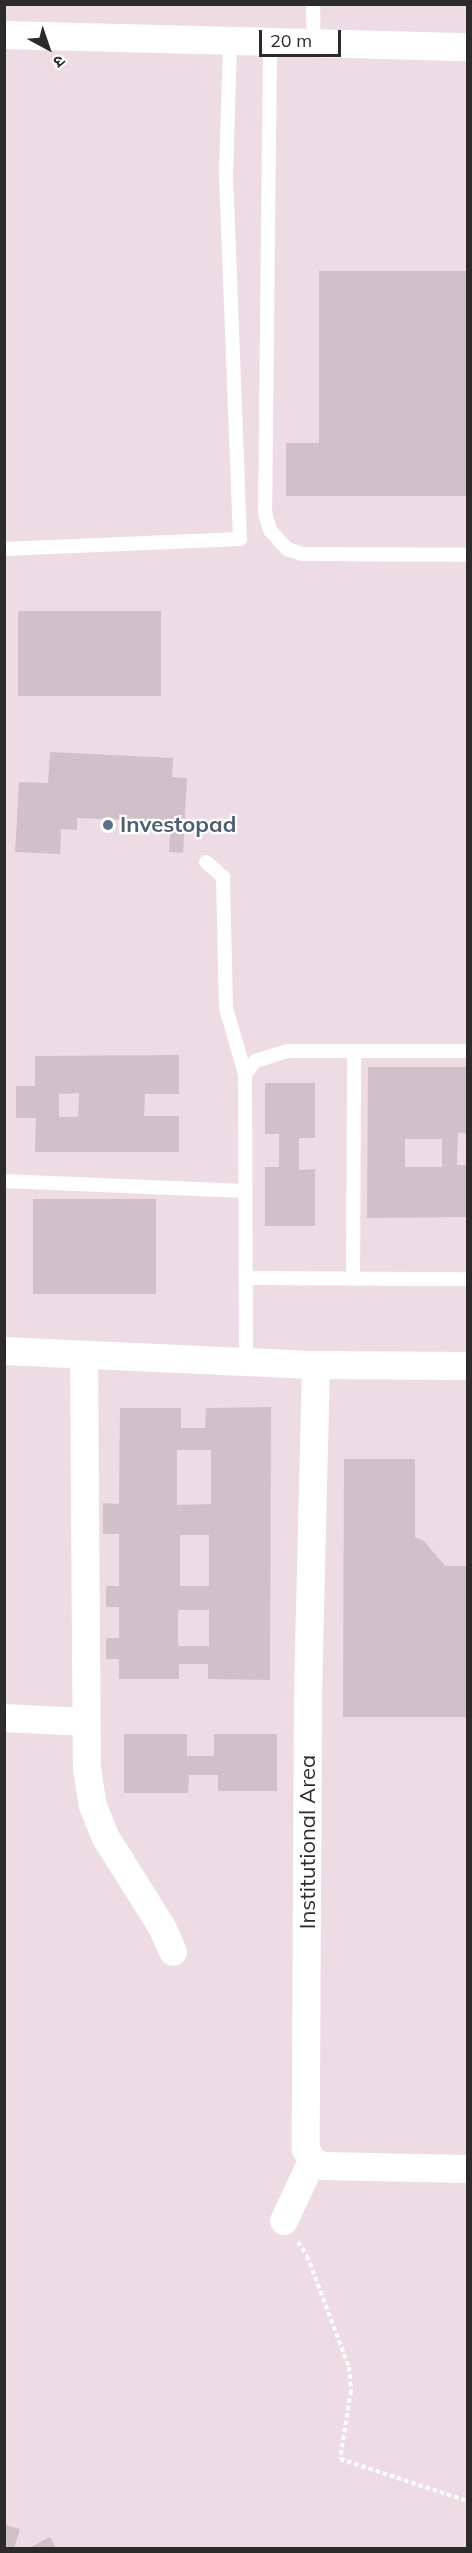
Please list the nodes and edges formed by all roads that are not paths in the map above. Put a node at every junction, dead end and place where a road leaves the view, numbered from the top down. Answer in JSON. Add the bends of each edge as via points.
{"nodes":[{"id":1,"x":313,"y":4,"type":"edge"},
{"id":2,"x":4,"y":35,"type":"edge"},
{"id":3,"x":230,"y":41,"type":"junction"},
{"id":4,"x":270,"y":42,"type":"junction"},
{"id":5,"x":314,"y":44,"type":"junction"},
{"id":6,"x":468,"y":47,"type":"edge"},
{"id":7,"x":4,"y":549,"type":"edge"},
{"id":8,"x":468,"y":555,"type":"edge"},
{"id":9,"x":206,"y":862,"type":"dead end"},
{"id":10,"x":468,"y":1051,"type":"edge"},
{"id":11,"x":354,"y":1052,"type":"junction"},
{"id":12,"x":245,"y":1074,"type":"junction"},
{"id":13,"x":4,"y":1181,"type":"edge"},
{"id":14,"x":245,"y":1191,"type":"junction"},
{"id":15,"x":246,"y":1278,"type":"junction"},
{"id":16,"x":353,"y":1279,"type":"junction"},
{"id":17,"x":468,"y":1279,"type":"edge"},
{"id":18,"x":4,"y":1351,"type":"edge"},
{"id":19,"x":84,"y":1355,"type":"junction"},
{"id":20,"x":246,"y":1360,"type":"junction"},
{"id":21,"x":316,"y":1365,"type":"junction"},
{"id":22,"x":468,"y":1366,"type":"edge"},
{"id":23,"x":4,"y":1718,"type":"edge"},
{"id":24,"x":86,"y":1722,"type":"junction"},
{"id":25,"x":173,"y":1952,"type":"dead end"},
{"id":26,"x":312,"y":2161,"type":"junction"},
{"id":27,"x":468,"y":2169,"type":"edge"},
{"id":28,"x":284,"y":2221,"type":"road end"}],
"edges":[{"from":1,"to":5,"type":"lane"},
{"from":2,"to":3,"type":"street"},
{"from":3,"to":4,"type":"street"},
{"from":3,"to":7,"type":"lane","via":[[226,177],[236,347],[240,539]]},
{"from":4,"to":5,"type":"street"},
{"from":4,"to":8,"type":"lane","via":[[265,513],[270,530],[287,549],[302,554]]},
{"from":5,"to":6,"type":"street"},
{"from":9,"to":12,"type":"lane","via":[[223,877],[226,1008]]},
{"from":10,"to":11,"type":"lane"},
{"from":11,"to":12,"type":"lane","via":[[272,1053],[255,1061]]},
{"from":11,"to":16,"type":"lane"},
{"from":12,"to":14,"type":"lane"},
{"from":13,"to":14,"type":"lane"},
{"from":14,"to":15,"type":"lane"},
{"from":15,"to":16,"type":"lane"},
{"from":15,"to":20,"type":"lane"},
{"from":16,"to":17,"type":"lane"},
{"from":18,"to":19,"type":"street"},
{"from":19,"to":20,"type":"street"},
{"from":19,"to":24,"type":"street"},
{"from":20,"to":21,"type":"street"},
{"from":21,"to":22,"type":"street"},
{"from":21,"to":26,"type":"street","name":"Institutional Area","via":[[305,2133]]},
{"from":23,"to":24,"type":"street"},
{"from":24,"to":25,"type":"street","via":[[93,1806],[106,1838],[162,1927]]},
{"from":26,"to":27,"type":"street","via":[[324,2166]]},
{"from":26,"to":28,"type":"street"}]}
